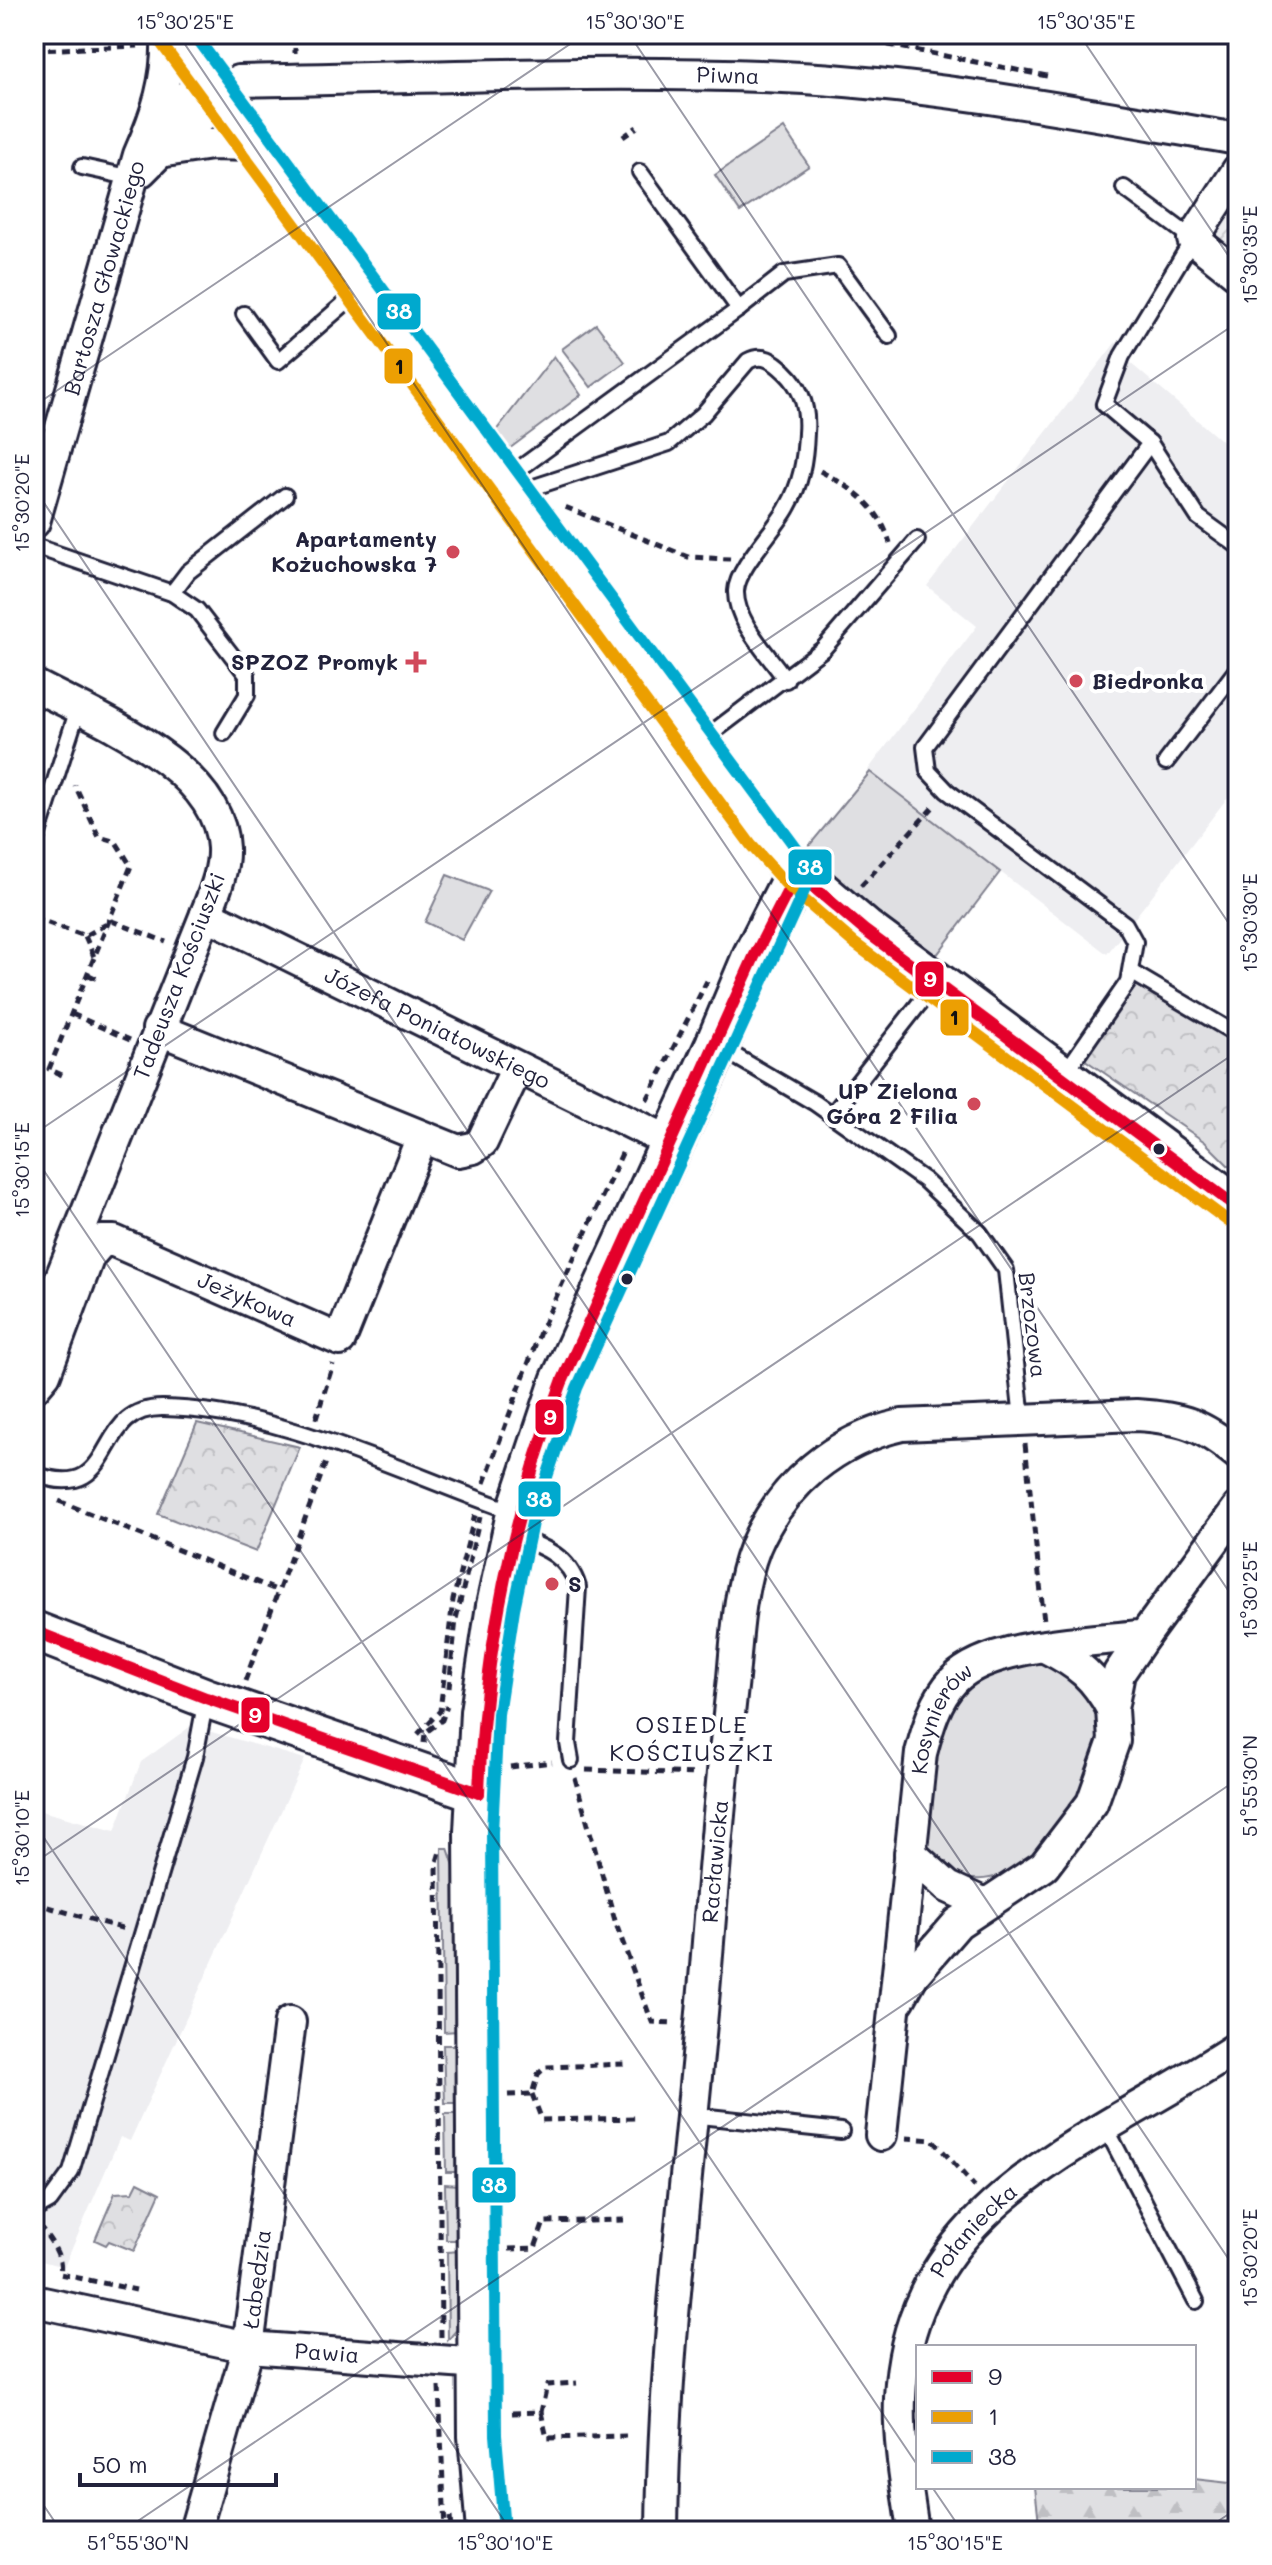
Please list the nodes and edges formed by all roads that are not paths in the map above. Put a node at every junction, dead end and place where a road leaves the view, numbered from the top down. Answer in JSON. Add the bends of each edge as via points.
{"nodes":[{"id":1,"x":167,"y":34,"type":"edge"},
{"id":2,"x":156,"y":40,"type":"edge"},
{"id":3,"x":214,"y":92,"type":"junction"},
{"id":4,"x":156,"y":118,"type":"junction"},
{"id":5,"x":1238,"y":139,"type":"edge"},
{"id":6,"x":254,"y":145,"type":"junction"},
{"id":7,"x":159,"y":152,"type":"junction"},
{"id":8,"x":82,"y":167,"type":"dead end"},
{"id":9,"x":1238,"y":170,"type":"edge"},
{"id":10,"x":640,"y":172,"type":"dead end"},
{"id":11,"x":134,"y":178,"type":"junction"},
{"id":12,"x":1124,"y":188,"type":"dead end"},
{"id":13,"x":1193,"y":239,"type":"junction"},
{"id":14,"x":1238,"y":275,"type":"edge"},
{"id":15,"x":360,"y":290,"type":"junction"},
{"id":16,"x":739,"y":309,"type":"junction"},
{"id":17,"x":244,"y":314,"type":"dead end"},
{"id":18,"x":889,"y":336,"type":"dead end"},
{"id":19,"x":1150,"y":443,"type":"junction"},
{"id":20,"x":513,"y":489,"type":"junction"},
{"id":21,"x":285,"y":496,"type":"dead end"},
{"id":22,"x":34,"y":522,"type":"edge"},
{"id":23,"x":917,"y":540,"type":"dead end"},
{"id":24,"x":34,"y":546,"type":"edge"},
{"id":25,"x":1238,"y":546,"type":"edge"},
{"id":26,"x":172,"y":593,"type":"junction"},
{"id":27,"x":1238,"y":668,"type":"edge"},
{"id":28,"x":786,"y":680,"type":"junction"},
{"id":29,"x":34,"y":685,"type":"edge"},
{"id":30,"x":78,"y":709,"type":"junction"},
{"id":31,"x":224,"y":733,"type":"dead end"},
{"id":32,"x":697,"y":744,"type":"junction"},
{"id":33,"x":1166,"y":762,"type":"dead end"},
{"id":34,"x":34,"y":846,"type":"edge"},
{"id":35,"x":797,"y":873,"type":"junction"},
{"id":36,"x":846,"y":902,"type":"junction"},
{"id":37,"x":206,"y":914,"type":"junction"},
{"id":38,"x":759,"y":946,"type":"junction"},
{"id":39,"x":1131,"y":972,"type":"junction"},
{"id":40,"x":936,"y":982,"type":"junction"},
{"id":41,"x":1238,"y":1035,"type":"edge"},
{"id":42,"x":147,"y":1036,"type":"junction"},
{"id":43,"x":717,"y":1045,"type":"junction"},
{"id":44,"x":517,"y":1068,"type":"junction"},
{"id":45,"x":1063,"y":1076,"type":"junction"},
{"id":46,"x":832,"y":1115,"type":"junction"},
{"id":47,"x":422,"y":1137,"type":"junction"},
{"id":48,"x":670,"y":1142,"type":"junction"},
{"id":49,"x":1238,"y":1208,"type":"edge"},
{"id":50,"x":34,"y":1345,"type":"edge"},
{"id":51,"x":34,"y":1387,"type":"edge"},
{"id":52,"x":1022,"y":1419,"type":"junction"},
{"id":53,"x":1238,"y":1454,"type":"edge"},
{"id":54,"x":34,"y":1474,"type":"edge"},
{"id":55,"x":1238,"y":1508,"type":"edge"},
{"id":56,"x":504,"y":1521,"type":"junction"},
{"id":57,"x":34,"y":1631,"type":"edge"},
{"id":58,"x":1145,"y":1635,"type":"junction"},
{"id":59,"x":1047,"y":1648,"type":"junction"},
{"id":60,"x":223,"y":1696,"type":"junction"},
{"id":61,"x":1112,"y":1709,"type":"junction"},
{"id":62,"x":571,"y":1760,"type":"road end"},
{"id":63,"x":488,"y":1780,"type":"junction"},
{"id":64,"x":910,"y":1853,"type":"junction"},
{"id":65,"x":985,"y":1904,"type":"junction"},
{"id":66,"x":894,"y":2009,"type":"junction"},
{"id":67,"x":290,"y":2022,"type":"dead end"},
{"id":68,"x":1238,"y":2047,"type":"edge"},
{"id":69,"x":690,"y":2115,"type":"junction"},
{"id":70,"x":1106,"y":2128,"type":"junction"},
{"id":71,"x":841,"y":2131,"type":"dead end"},
{"id":72,"x":881,"y":2135,"type":"dead end"},
{"id":73,"x":34,"y":2210,"type":"edge"},
{"id":74,"x":34,"y":2301,"type":"edge"},
{"id":75,"x":1196,"y":2301,"type":"dead end"},
{"id":76,"x":248,"y":2347,"type":"junction"},
{"id":77,"x":480,"y":2364,"type":"junction"},
{"id":78,"x":195,"y":2531,"type":"edge"},
{"id":79,"x":488,"y":2531,"type":"edge"},
{"id":80,"x":662,"y":2531,"type":"edge"},
{"id":81,"x":913,"y":2531,"type":"edge"}],
"edges":[{"from":1,"to":4,"type":"street","name":"Bartosza Głowackiego","via":[[168,67]]},
{"from":2,"to":3,"type":"main road"},
{"from":3,"to":4,"type":"street"},
{"from":3,"to":5,"type":"street","name":"Piwna","via":[[238,81],[783,77],[930,88]]},
{"from":3,"to":6,"type":"main road"},
{"from":3,"to":7,"type":"street"},
{"from":4,"to":11,"type":"street","name":"Bartosza Głowackiego"},
{"from":6,"to":7,"type":"street","via":[[211,144]]},
{"from":6,"to":15,"type":"main road"},
{"from":7,"to":11,"type":"street"},
{"from":8,"to":11,"type":"lane"},
{"from":9,"to":13,"type":"street"},
{"from":10,"to":16,"type":"lane"},
{"from":11,"to":22,"type":"street","name":"Bartosza Głowackiego"},
{"from":12,"to":13,"type":"lane"},
{"from":13,"to":14,"type":"street"},
{"from":13,"to":19,"type":"lane","via":[[1122,356],[1104,404]]},
{"from":15,"to":17,"type":"lane","via":[[278,361]]},
{"from":15,"to":20,"type":"main road"},
{"from":16,"to":18,"type":"lane","via":[[784,274],[838,266]]},
{"from":16,"to":20,"type":"lane"},
{"from":19,"to":25,"type":"lane","via":[[1198,517]]},
{"from":19,"to":39,"type":"lane","via":[[925,747],[928,771],[947,791],[1125,924],[1135,942]]},
{"from":20,"to":28,"type":"lane","via":[[669,443],[688,430],[748,361],[771,360],[796,383],[803,400],[804,462],[786,509],[736,588],[738,606]]},
{"from":20,"to":32,"type":"main road"},
{"from":21,"to":26,"type":"lane","via":[[188,572]]},
{"from":23,"to":28,"type":"lane","via":[[823,649]]},
{"from":24,"to":26,"type":"lane"},
{"from":26,"to":31,"type":"lane","via":[[197,610],[247,675],[247,695]]},
{"from":27,"to":33,"type":"lane"},
{"from":28,"to":32,"type":"lane"},
{"from":29,"to":30,"type":"street","name":"Tadeusza Kościuszki"},
{"from":30,"to":34,"type":"lane"},
{"from":30,"to":37,"type":"street","name":"Tadeusza Kościuszki","via":[[180,770],[213,810],[223,845],[222,865]]},
{"from":32,"to":35,"type":"main road"},
{"from":35,"to":36,"type":"main road"},
{"from":35,"to":38,"type":"main road"},
{"from":36,"to":38,"type":"main road","via":[[779,928]]},
{"from":36,"to":40,"type":"main road"},
{"from":37,"to":42,"type":"street","name":"Tadeusza Kościuszki"},
{"from":37,"to":44,"type":"street","name":"Józefa Poniatowskiego"},
{"from":38,"to":43,"type":"main road"},
{"from":39,"to":41,"type":"lane"},
{"from":39,"to":45,"type":"lane"},
{"from":40,"to":45,"type":"main road"},
{"from":40,"to":46,"type":"lane"},
{"from":42,"to":47,"type":"street"},
{"from":42,"to":50,"type":"street","name":"Tadeusza Kościuszki"},
{"from":43,"to":46,"type":"lane","name":"Brzozowa"},
{"from":43,"to":48,"type":"main road"},
{"from":44,"to":47,"type":"street","via":[[482,1142],[458,1151]]},
{"from":44,"to":48,"type":"street","name":"Józefa Poniatowskiego"},
{"from":45,"to":49,"type":"main road"},
{"from":46,"to":52,"type":"lane","name":"Brzozowa","via":[[940,1191],[996,1253],[1006,1270]]},
{"from":47,"to":51,"type":"street","name":"Jeżykowa","via":[[340,1340],[114,1241],[102,1241],[89,1256],[45,1374]]},
{"from":48,"to":56,"type":"main road"},
{"from":52,"to":53,"type":"street","name":"Racławicka","via":[[1174,1417],[1207,1429]]},
{"from":52,"to":69,"type":"street","name":"Racławicka","via":[[902,1425],[866,1434],[791,1488],[765,1527],[747,1576],[721,1775]]},
{"from":54,"to":56,"type":"lane","via":[[59,1480],[87,1475],[99,1466],[125,1418],[148,1409],[194,1410],[311,1435]]},
{"from":55,"to":58,"type":"street","name":"Kosynierów"},
{"from":56,"to":62,"type":"lane","via":[[559,1556],[578,1587]]},
{"from":56,"to":63,"type":"main road","via":[[482,1712]]},
{"from":57,"to":60,"type":"street"},
{"from":58,"to":59,"type":"street","name":"Kosynierów"},
{"from":58,"to":61,"type":"street","name":"Kosynierów","via":[[1119,1673]]},
{"from":59,"to":61,"type":"street","via":[[1080,1664],[1099,1683]]},
{"from":59,"to":64,"type":"street","name":"Kosynierów","via":[[992,1657],[967,1669],[945,1692],[921,1753]]},
{"from":60,"to":63,"type":"street"},
{"from":60,"to":73,"type":"lane","via":[[195,1757],[71,2172],[50,2201]]},
{"from":61,"to":65,"type":"street","name":"Kosynierów","via":[[1114,1741],[1092,1803],[1044,1866]]},
{"from":63,"to":77,"type":"main road"},
{"from":64,"to":65,"type":"street","via":[[948,1887]]},
{"from":64,"to":66,"type":"street","name":"Kosynierów"},
{"from":65,"to":66,"type":"street","name":"Kosynierów","via":[[931,1951]]},
{"from":66,"to":72,"type":"street","name":"Kosynierów"},
{"from":67,"to":76,"type":"street","name":"Łabędzia"},
{"from":68,"to":70,"type":"street","name":"Połaniecka"},
{"from":69,"to":71,"type":"lane"},
{"from":69,"to":80,"type":"street","name":"Racławicka","via":[[669,2329]]},
{"from":70,"to":75,"type":"lane"},
{"from":70,"to":81,"type":"street","name":"Połaniecka","via":[[990,2205],[937,2268],[916,2308],[900,2397],[901,2452]]},
{"from":74,"to":76,"type":"street","name":"Pawia"},
{"from":76,"to":77,"type":"street","name":"Pawia"},
{"from":76,"to":78,"type":"street","name":"Łabędzia"},
{"from":77,"to":79,"type":"main road"}]}
